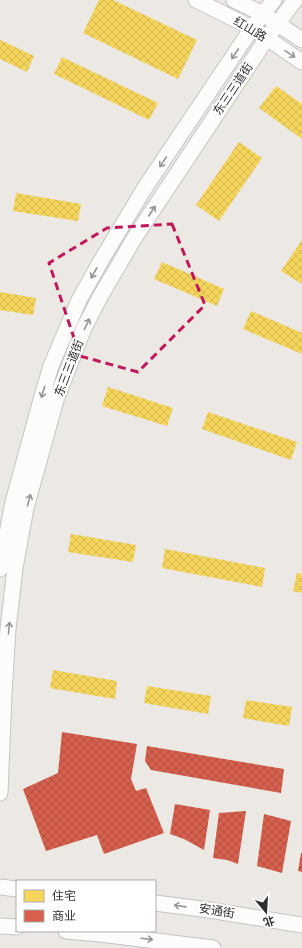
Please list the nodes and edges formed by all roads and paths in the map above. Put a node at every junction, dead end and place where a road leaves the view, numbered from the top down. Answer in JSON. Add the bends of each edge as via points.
{"nodes":[{"id":1,"x":196,"y":0,"type":"edge"},
{"id":2,"x":234,"y":0,"type":"edge"},
{"id":3,"x":274,"y":0,"type":"edge"},
{"id":4,"x":296,"y":0,"type":"edge"},
{"id":5,"x":263,"y":14,"type":"junction"},
{"id":6,"x":277,"y":23,"type":"junction"},
{"id":7,"x":252,"y":28,"type":"junction"},
{"id":8,"x":267,"y":38,"type":"junction"},
{"id":9,"x":302,"y":40,"type":"edge"},
{"id":10,"x":302,"y":62,"type":"edge"},
{"id":11,"x":0,"y":569,"type":"edge"},
{"id":12,"x":0,"y":793,"type":"edge"},
{"id":13,"x":0,"y":888,"type":"edge"},
{"id":14,"x":16,"y":889,"type":"edge"},
{"id":15,"x":156,"y":903,"type":"edge"},
{"id":16,"x":302,"y":925,"type":"edge"},
{"id":17,"x":0,"y":926,"type":"edge"},
{"id":18,"x":16,"y":927,"type":"edge"},
{"id":19,"x":77,"y":932,"type":"edge"},
{"id":20,"x":213,"y":948,"type":"edge"}],
"edges":[{"from":1,"to":7,"type":"main road","name":"红山路"},
{"from":2,"to":5,"type":"main road","name":"红山路"},
{"from":3,"to":5,"type":"main road","name":"东三三道街"},
{"from":4,"to":6,"type":"main road","name":"东三三道街"},
{"from":5,"to":6,"type":"main road","name":"红山路"},
{"from":5,"to":7,"type":"main road","name":"东三三道街"},
{"from":6,"to":8,"type":"main road","name":"东三三道街"},
{"from":6,"to":9,"type":"main road","name":"红山路"},
{"from":7,"to":8,"type":"main road","name":"红山路"},
{"from":7,"to":11,"type":"main road","name":"东三三道街","one_way":true,"via":[[144,190],[79,300],[42,396],[13,502]]},
{"from":8,"to":10,"type":"main road","name":"红山路","one_way":true},
{"from":12,"to":8,"type":"main road","name":"东三三道街","one_way":true,"via":[[7,644],[15,568],[26,508],[56,400],[84,328],[100,297],[135,237]]},
{"from":13,"to":14,"type":"main road"},
{"from":16,"to":15,"type":"main road","name":"安通街","one_way":true},
{"from":17,"to":18,"type":"main road"},
{"from":19,"to":20,"type":"main road","one_way":true}]}
